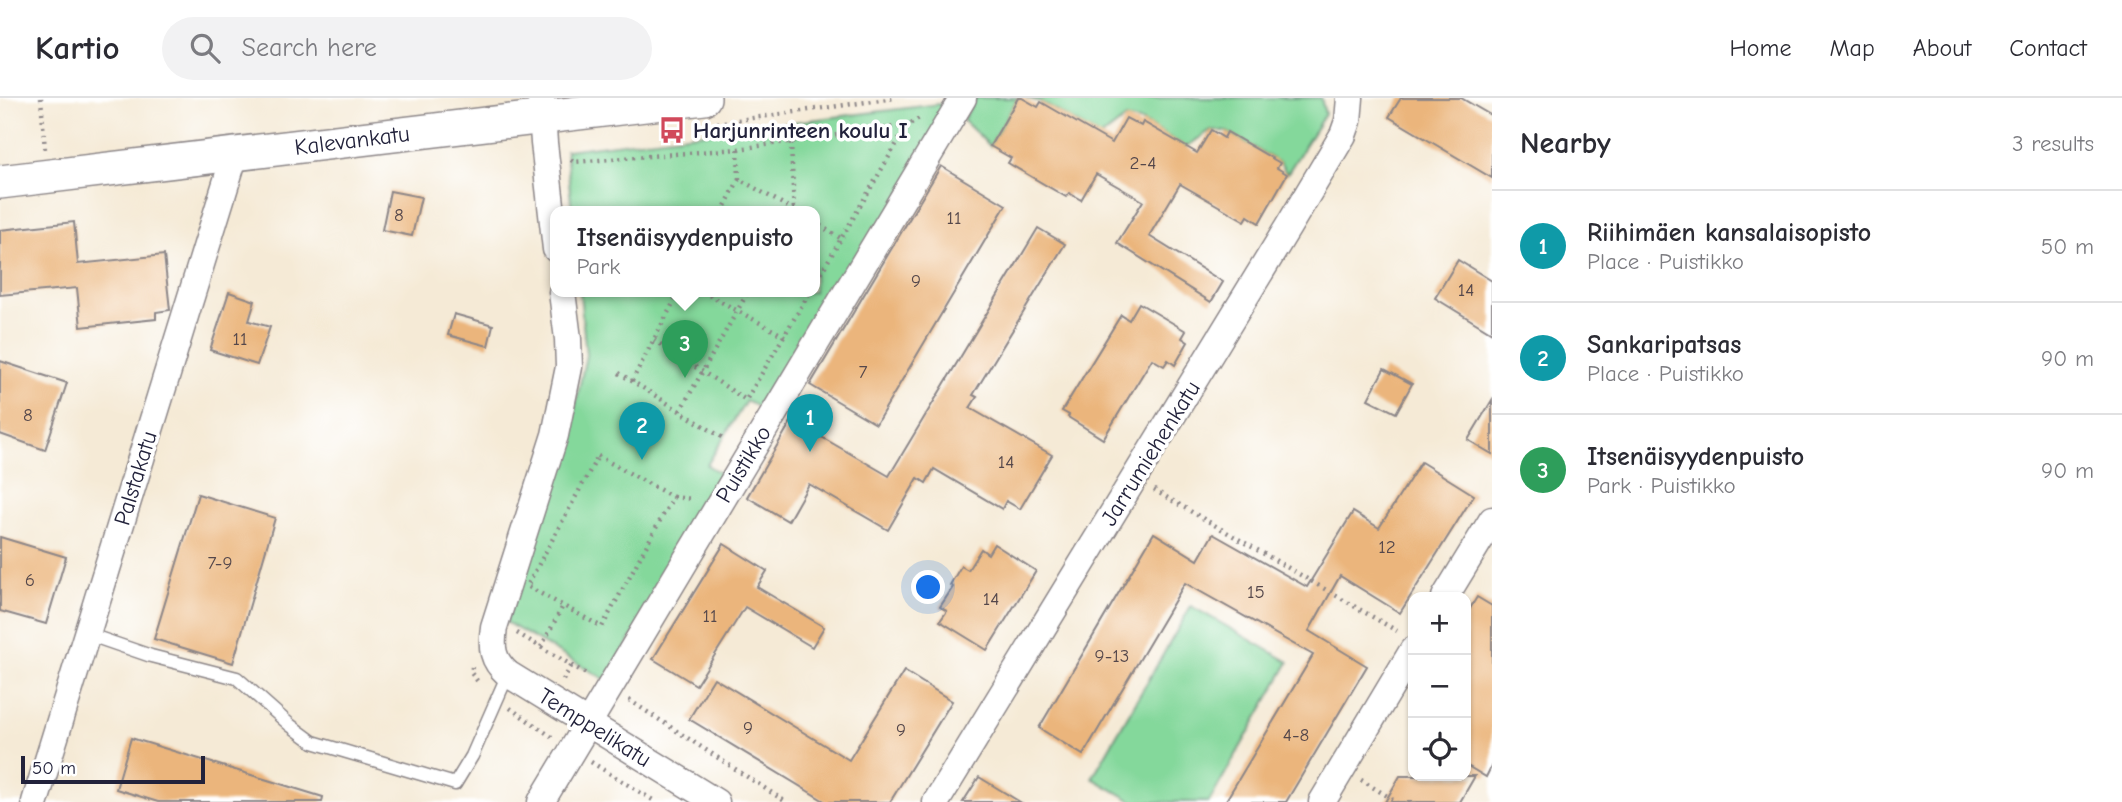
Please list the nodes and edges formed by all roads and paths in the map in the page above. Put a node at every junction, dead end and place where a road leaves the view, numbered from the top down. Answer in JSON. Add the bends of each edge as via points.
{"nodes":[{"id":1,"x":41,"y":98,"type":"edge"},
{"id":2,"x":704,"y":98,"type":"edge"},
{"id":3,"x":963,"y":98,"type":"edge"},
{"id":4,"x":1350,"y":98,"type":"edge"},
{"id":5,"x":932,"y":111,"type":"dead end"},
{"id":6,"x":542,"y":119,"type":"edge"},
{"id":7,"x":908,"y":125,"type":"junction"},
{"id":8,"x":791,"y":142,"type":"junction"},
{"id":9,"x":738,"y":149,"type":"junction"},
{"id":10,"x":46,"y":154,"type":"dead end"},
{"id":11,"x":234,"y":154,"type":"junction"},
{"id":12,"x":739,"y":179,"type":"junction"},
{"id":13,"x":0,"y":182,"type":"edge"},
{"id":14,"x":551,"y":206,"type":"edge"},
{"id":15,"x":725,"y":206,"type":"edge"},
{"id":16,"x":786,"y":206,"type":"edge"},
{"id":17,"x":795,"y":206,"type":"edge"},
{"id":18,"x":820,"y":226,"type":"edge"},
{"id":19,"x":842,"y":239,"type":"junction"},
{"id":20,"x":820,"y":275,"type":"edge"},
{"id":21,"x":563,"y":297,"type":"edge"},
{"id":22,"x":676,"y":297,"type":"edge"},
{"id":23,"x":713,"y":297,"type":"edge"},
{"id":24,"x":745,"y":297,"type":"edge"},
{"id":25,"x":807,"y":297,"type":"edge"},
{"id":26,"x":738,"y":310,"type":"junction"},
{"id":27,"x":784,"y":336,"type":"junction"},
{"id":28,"x":654,"y":340,"type":"junction"},
{"id":29,"x":811,"y":351,"type":"junction"},
{"id":30,"x":703,"y":372,"type":"junction"},
{"id":31,"x":619,"y":373,"type":"dead end"},
{"id":32,"x":632,"y":381,"type":"junction"},
{"id":33,"x":680,"y":411,"type":"junction"},
{"id":34,"x":723,"y":438,"type":"dead end"},
{"id":35,"x":1134,"y":478,"type":"junction"},
{"id":36,"x":1492,"y":520,"type":"edge"},
{"id":37,"x":1448,"y":592,"type":"edge"},
{"id":38,"x":563,"y":606,"type":"junction"},
{"id":39,"x":494,"y":627,"type":"junction"},
{"id":40,"x":87,"y":634,"type":"junction"},
{"id":41,"x":1407,"y":642,"type":"edge"},
{"id":42,"x":541,"y":647,"type":"junction"},
{"id":43,"x":508,"y":674,"type":"junction"},
{"id":44,"x":609,"y":687,"type":"junction"},
{"id":45,"x":587,"y":723,"type":"junction"},
{"id":46,"x":1342,"y":769,"type":"junction"},
{"id":47,"x":35,"y":802,"type":"edge"},
{"id":48,"x":541,"y":802,"type":"edge"},
{"id":49,"x":716,"y":802,"type":"edge"},
{"id":50,"x":786,"y":802,"type":"edge"},
{"id":51,"x":936,"y":802,"type":"edge"},
{"id":52,"x":1322,"y":802,"type":"edge"},
{"id":53,"x":1398,"y":802,"type":"edge"}],
"edges":[{"from":1,"to":10,"type":"path"},
{"from":2,"to":6,"type":"street","name":"Kalevankatu"},
{"from":3,"to":29,"type":"street","name":"Puistikko"},
{"from":4,"to":35,"type":"street","name":"Jarrumiehenkatu","via":[[1343,135]]},
{"from":5,"to":7,"type":"path"},
{"from":6,"to":9,"type":"path","via":[[574,162]]},
{"from":6,"to":11,"type":"street","name":"Kalevankatu"},
{"from":6,"to":14,"type":"street"},
{"from":7,"to":8,"type":"path"},
{"from":7,"to":19,"type":"path"},
{"from":8,"to":9,"type":"path"},
{"from":8,"to":17,"type":"path"},
{"from":9,"to":12,"type":"path"},
{"from":11,"to":13,"type":"street","name":"Kalevankatu"},
{"from":11,"to":40,"type":"street","name":"Palstakatu"},
{"from":12,"to":15,"type":"path"},
{"from":12,"to":16,"type":"path"},
{"from":18,"to":19,"type":"path"},
{"from":19,"to":20,"type":"path"},
{"from":21,"to":39,"type":"street","via":[[569,367],[555,435]]},
{"from":22,"to":28,"type":"path"},
{"from":23,"to":26,"type":"path"},
{"from":24,"to":26,"type":"path"},
{"from":25,"to":27,"type":"path"},
{"from":26,"to":27,"type":"path"},
{"from":26,"to":30,"type":"path"},
{"from":27,"to":29,"type":"path"},
{"from":27,"to":30,"type":"path","via":[[746,400]]},
{"from":28,"to":30,"type":"path"},
{"from":28,"to":32,"type":"path"},
{"from":29,"to":44,"type":"street","name":"Puistikko"},
{"from":30,"to":33,"type":"path"},
{"from":31,"to":32,"type":"path"},
{"from":32,"to":33,"type":"path"},
{"from":33,"to":34,"type":"path"},
{"from":35,"to":41,"type":"path"},
{"from":35,"to":51,"type":"street","name":"Jarrumiehenkatu"},
{"from":36,"to":37,"type":"street"},
{"from":38,"to":38,"type":"path","via":[[527,586],[598,456],[673,497],[602,627]]},
{"from":38,"to":42,"type":"path"},
{"from":39,"to":42,"type":"path"},
{"from":39,"to":43,"type":"street","via":[[492,653]]},
{"from":40,"to":43,"type":"lane","via":[[237,678],[313,742],[455,785]]},
{"from":40,"to":47,"type":"street","name":"Palstakatu"},
{"from":41,"to":46,"type":"street"},
{"from":42,"to":44,"type":"path"},
{"from":43,"to":45,"type":"street","name":"Temppelikatu"},
{"from":44,"to":45,"type":"street","name":"Puistikko"},
{"from":44,"to":50,"type":"path"},
{"from":45,"to":48,"type":"street","name":"Puistikko"},
{"from":45,"to":49,"type":"street","name":"Temppelikatu"},
{"from":46,"to":52,"type":"street"},
{"from":46,"to":53,"type":"path"}]}
